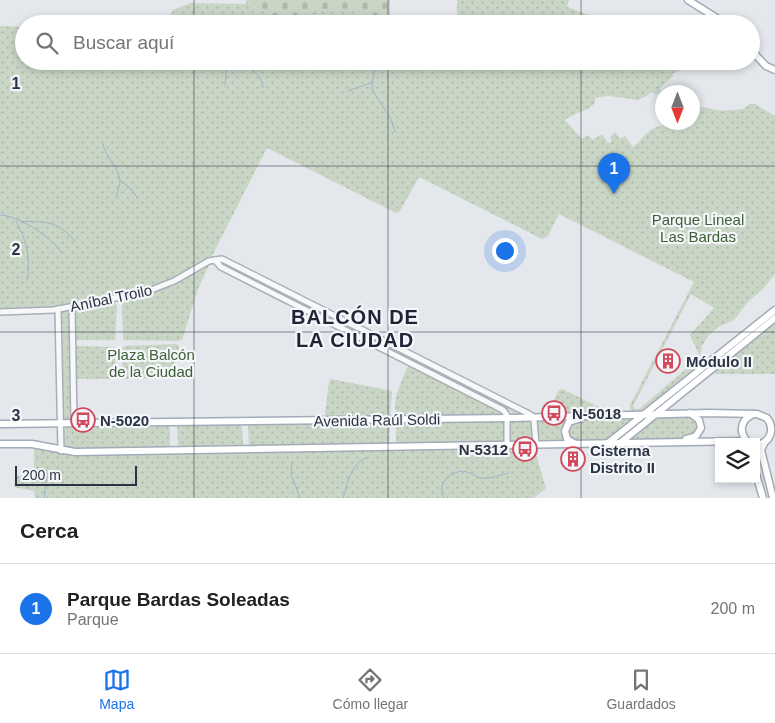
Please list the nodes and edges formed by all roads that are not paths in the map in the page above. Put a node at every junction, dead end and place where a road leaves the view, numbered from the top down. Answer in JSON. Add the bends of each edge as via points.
{"nodes":[{"id":1,"x":688,"y":0,"type":"edge"},
{"id":2,"x":712,"y":15,"type":"edge"},
{"id":3,"x":760,"y":60,"type":"edge"},
{"id":4,"x":775,"y":70,"type":"edge"},
{"id":5,"x":215,"y":260,"type":"junction"},
{"id":6,"x":72,"y":306,"type":"junction"},
{"id":7,"x":58,"y":309,"type":"junction"},
{"id":8,"x":775,"y":310,"type":"edge"},
{"id":9,"x":0,"y":312,"type":"edge"},
{"id":10,"x":775,"y":318,"type":"edge"},
{"id":11,"x":666,"y":404,"type":"junction"},
{"id":12,"x":689,"y":413,"type":"junction"},
{"id":13,"x":644,"y":414,"type":"junction"},
{"id":14,"x":654,"y":414,"type":"junction"},
{"id":15,"x":673,"y":414,"type":"junction"},
{"id":16,"x":755,"y":414,"type":"junction"},
{"id":17,"x":592,"y":416,"type":"junction"},
{"id":18,"x":533,"y":417,"type":"junction"},
{"id":19,"x":507,"y":418,"type":"junction"},
{"id":20,"x":60,"y":423,"type":"junction"},
{"id":21,"x":0,"y":424,"type":"edge"},
{"id":22,"x":74,"y":424,"type":"junction"},
{"id":23,"x":745,"y":438,"type":"edge"},
{"id":24,"x":715,"y":441,"type":"edge"},
{"id":25,"x":673,"y":442,"type":"junction"},
{"id":26,"x":607,"y":443,"type":"junction"},
{"id":27,"x":620,"y":443,"type":"junction"},
{"id":28,"x":0,"y":444,"type":"edge"},
{"id":29,"x":578,"y":444,"type":"junction"},
{"id":30,"x":760,"y":444,"type":"edge"},
{"id":31,"x":536,"y":445,"type":"junction"},
{"id":32,"x":507,"y":446,"type":"junction"},
{"id":33,"x":61,"y":451,"type":"junction"},
{"id":34,"x":759,"y":483,"type":"edge"},
{"id":35,"x":763,"y":498,"type":"edge"},
{"id":36,"x":773,"y":498,"type":"edge"}],
"edges":[{"from":1,"to":2,"type":"main road"},
{"from":3,"to":4,"type":"main road"},
{"from":5,"to":6,"type":"street","name":"Aníbal Troilo","via":[[156,289]]},
{"from":5,"to":18,"type":"street","via":[[222,259]]},
{"from":5,"to":19,"type":"street","via":[[221,266],[501,408]]},
{"from":6,"to":7,"type":"street","name":"Aníbal Troilo"},
{"from":6,"to":22,"type":"street"},
{"from":7,"to":9,"type":"street","name":"Aníbal Troilo"},
{"from":7,"to":20,"type":"street"},
{"from":8,"to":13,"type":"main road"},
{"from":10,"to":11,"type":"main road"},
{"from":11,"to":14,"type":"main road"},
{"from":11,"to":15,"type":"main road","via":[[666,410]]},
{"from":12,"to":15,"type":"main road","name":"Avenida Raúl Soldi"},
{"from":12,"to":16,"type":"main road","name":"Avenida Raúl Soldi"},
{"from":12,"to":25,"type":"main road","via":[[699,420],[700,431],[693,438]]},
{"from":13,"to":14,"type":"main road","name":"Avenida Raúl Soldi"},
{"from":13,"to":17,"type":"main road","name":"Avenida Raúl Soldi"},
{"from":13,"to":26,"type":"main road"},
{"from":14,"to":15,"type":"main road","name":"Avenida Raúl Soldi"},
{"from":14,"to":27,"type":"main road"},
{"from":16,"to":23,"type":"main road","via":[[748,416],[742,424]]},
{"from":16,"to":30,"type":"main road","via":[[765,416],[772,426],[770,436]]},
{"from":17,"to":18,"type":"main road","name":"Avenida Raúl Soldi"},
{"from":17,"to":29,"type":"main road","via":[[572,420],[566,426],[566,438]]},
{"from":18,"to":19,"type":"main road","name":"Avenida Raúl Soldi"},
{"from":18,"to":31,"type":"street"},
{"from":19,"to":22,"type":"main road","name":"Avenida Raúl Soldi"},
{"from":19,"to":32,"type":"street"},
{"from":20,"to":21,"type":"main road","name":"Avenida Raúl Soldi"},
{"from":20,"to":22,"type":"main road","name":"Avenida Raúl Soldi"},
{"from":20,"to":33,"type":"street"},
{"from":24,"to":25,"type":"main road","name":"Avenida Raúl Soldi"},
{"from":25,"to":27,"type":"main road","name":"Avenida Raúl Soldi"},
{"from":26,"to":27,"type":"main road","name":"Avenida Raúl Soldi"},
{"from":26,"to":29,"type":"main road","name":"Avenida Raúl Soldi"},
{"from":28,"to":33,"type":"main road","name":"Avenida Raúl Soldi","via":[[32,444]]},
{"from":29,"to":31,"type":"main road","name":"Avenida Raúl Soldi"},
{"from":30,"to":36,"type":"main road"},
{"from":31,"to":32,"type":"main road","name":"Avenida Raúl Soldi"},
{"from":32,"to":33,"type":"main road","name":"Avenida Raúl Soldi"},
{"from":34,"to":35,"type":"main road"}]}
